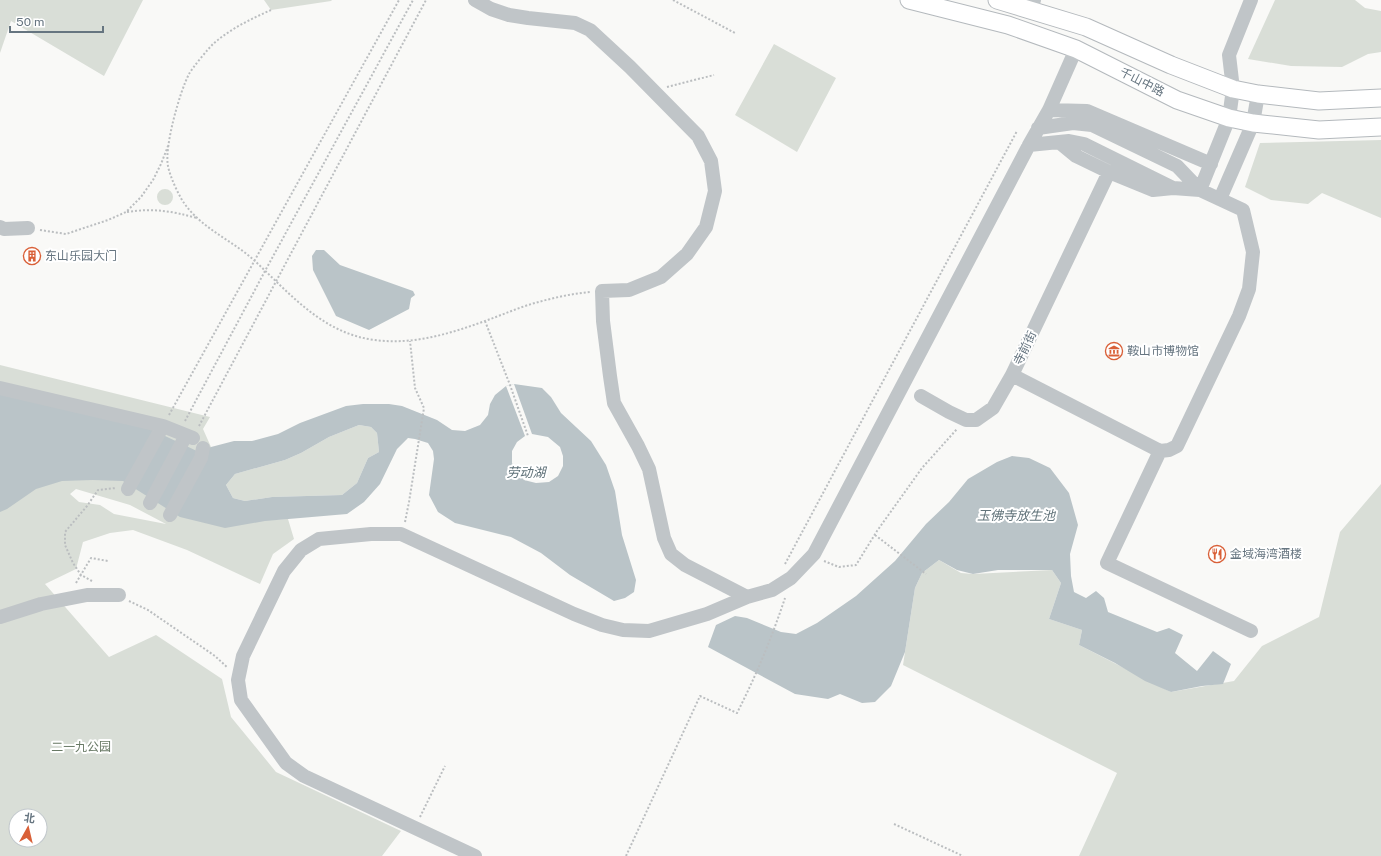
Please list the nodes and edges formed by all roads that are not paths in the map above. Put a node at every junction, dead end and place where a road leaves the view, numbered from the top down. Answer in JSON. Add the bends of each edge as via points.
{"nodes":[{"id":1,"x":474,"y":0,"type":"edge"},
{"id":2,"x":909,"y":0,"type":"edge"},
{"id":3,"x":997,"y":0,"type":"edge"},
{"id":4,"x":1251,"y":0,"type":"edge"},
{"id":5,"x":1031,"y":4,"type":"edge"},
{"id":6,"x":1076,"y":49,"type":"junction"},
{"id":7,"x":1233,"y":89,"type":"junction"},
{"id":8,"x":1258,"y":94,"type":"junction"},
{"id":9,"x":1381,"y":98,"type":"edge"},
{"id":10,"x":1048,"y":110,"type":"junction"},
{"id":11,"x":1229,"y":118,"type":"junction"},
{"id":12,"x":1253,"y":122,"type":"junction"},
{"id":13,"x":1381,"y":127,"type":"edge"},
{"id":14,"x":1038,"y":128,"type":"junction"},
{"id":15,"x":1124,"y":140,"type":"junction"},
{"id":16,"x":1059,"y":142,"type":"junction"},
{"id":17,"x":1028,"y":145,"type":"junction"},
{"id":18,"x":1115,"y":159,"type":"junction"},
{"id":19,"x":1211,"y":164,"type":"junction"},
{"id":20,"x":1109,"y":172,"type":"junction"},
{"id":21,"x":1173,"y":188,"type":"junction"},
{"id":22,"x":1200,"y":190,"type":"junction"},
{"id":23,"x":1220,"y":199,"type":"junction"},
{"id":24,"x":0,"y":227,"type":"edge"},
{"id":25,"x":28,"y":228,"type":"road end"},
{"id":26,"x":1012,"y":375,"type":"junction"},
{"id":27,"x":0,"y":388,"type":"edge"},
{"id":28,"x":921,"y":396,"type":"dead end"},
{"id":29,"x":161,"y":429,"type":"junction"},
{"id":30,"x":190,"y":440,"type":"junction"},
{"id":31,"x":1160,"y":451,"type":"junction"},
{"id":32,"x":128,"y":489,"type":"road end"},
{"id":33,"x":150,"y":503,"type":"dead end"},
{"id":34,"x":170,"y":515,"type":"dead end"},
{"id":35,"x":118,"y":596,"type":"road end"},
{"id":36,"x":747,"y":597,"type":"junction"},
{"id":37,"x":0,"y":617,"type":"edge"},
{"id":38,"x":1251,"y":631,"type":"dead end"},
{"id":39,"x":475,"y":856,"type":"edge"}],
"edges":[{"from":1,"to":36,"type":"street","via":[[509,15],[575,23],[590,30],[698,136],[711,161],[715,191],[706,227],[687,254],[661,277],[629,290],[602,291],[603,321],[614,403],[649,469],[664,538],[671,554],[685,565]]},
{"from":2,"to":6,"type":"main road","name":"千山中路","via":[[1008,25]]},
{"from":3,"to":5,"type":"main road"},
{"from":4,"to":7,"type":"street","via":[[1229,55]]},
{"from":5,"to":7,"type":"main road"},
{"from":6,"to":10,"type":"street"},
{"from":6,"to":11,"type":"main road","name":"千山中路","via":[[1177,100]]},
{"from":7,"to":8,"type":"main road"},
{"from":7,"to":11,"type":"street"},
{"from":8,"to":9,"type":"main road","via":[[1319,101]]},
{"from":8,"to":12,"type":"street"},
{"from":10,"to":14,"type":"street"},
{"from":10,"to":19,"type":"street","via":[[1087,110]]},
{"from":11,"to":12,"type":"main road","name":"千山中路"},
{"from":11,"to":19,"type":"street"},
{"from":12,"to":13,"type":"main road","name":"千山中路","via":[[1319,130]]},
{"from":12,"to":23,"type":"street"},
{"from":14,"to":15,"type":"street","via":[[1073,123],[1092,125]]},
{"from":14,"to":17,"type":"street"},
{"from":15,"to":18,"type":"street"},
{"from":15,"to":22,"type":"street","via":[[1177,166]]},
{"from":16,"to":17,"type":"street"},
{"from":16,"to":18,"type":"street","via":[[1084,144]]},
{"from":16,"to":20,"type":"street","via":[[1076,156]]},
{"from":17,"to":36,"type":"street","via":[[814,554],[791,578],[772,590]]},
{"from":18,"to":21,"type":"street"},
{"from":19,"to":22,"type":"street"},
{"from":20,"to":21,"type":"street","via":[[1153,190]]},
{"from":20,"to":26,"type":"street","name":"寺前街"},
{"from":21,"to":22,"type":"street"},
{"from":22,"to":23,"type":"street"},
{"from":23,"to":31,"type":"street","via":[[1243,210],[1253,252],[1249,289],[1239,316],[1177,446]]},
{"from":24,"to":25,"type":"street"},
{"from":26,"to":28,"type":"street","via":[[993,408],[976,420],[966,420]]},
{"from":26,"to":31,"type":"street","name":"寺前街"},
{"from":27,"to":29,"type":"street"},
{"from":29,"to":30,"type":"street"},
{"from":29,"to":32,"type":"street"},
{"from":30,"to":33,"type":"street"},
{"from":30,"to":34,"type":"street","via":[[201,458]]},
{"from":31,"to":38,"type":"street","via":[[1107,564]]},
{"from":35,"to":37,"type":"street","via":[[87,595],[41,604]]},
{"from":36,"to":39,"type":"street","via":[[707,614],[649,631],[623,630],[574,614],[401,534],[318,539],[302,550],[284,571],[243,656],[238,680],[241,700],[286,763],[304,776]]}]}
